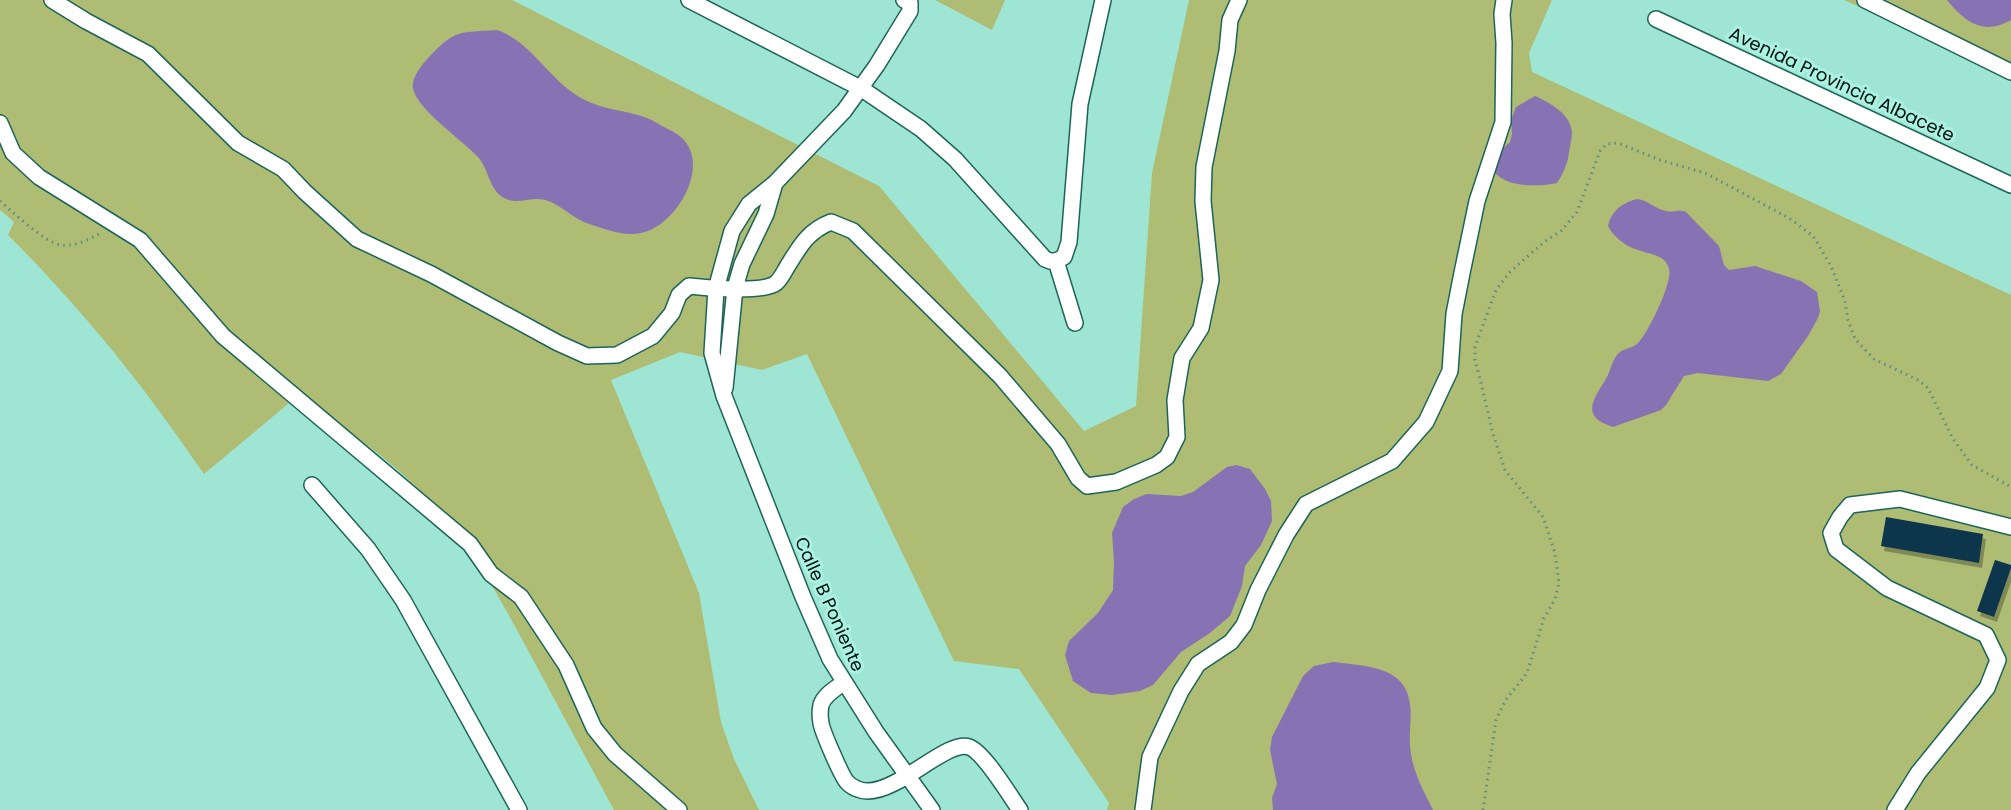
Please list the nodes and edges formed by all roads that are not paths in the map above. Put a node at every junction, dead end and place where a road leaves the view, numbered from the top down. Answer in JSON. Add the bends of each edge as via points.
{"nodes":[{"id":1,"x":52,"y":0,"type":"edge"},
{"id":2,"x":690,"y":0,"type":"edge"},
{"id":3,"x":1103,"y":0,"type":"edge"},
{"id":4,"x":1239,"y":0,"type":"edge"},
{"id":5,"x":1504,"y":0,"type":"edge"},
{"id":6,"x":1865,"y":0,"type":"edge"},
{"id":7,"x":907,"y":3,"type":"edge"},
{"id":8,"x":1656,"y":19,"type":"dead end"},
{"id":9,"x":2011,"y":72,"type":"edge"},
{"id":10,"x":862,"y":89,"type":"junction"},
{"id":11,"x":0,"y":123,"type":"edge"},
{"id":12,"x":775,"y":183,"type":"junction"},
{"id":13,"x":2011,"y":185,"type":"edge"},
{"id":14,"x":1056,"y":261,"type":"junction"},
{"id":15,"x":735,"y":288,"type":"junction"},
{"id":16,"x":716,"y":289,"type":"junction"},
{"id":17,"x":1075,"y":323,"type":"dead end"},
{"id":18,"x":724,"y":396,"type":"junction"},
{"id":19,"x":312,"y":485,"type":"dead end"},
{"id":20,"x":2011,"y":527,"type":"edge"},
{"id":21,"x":843,"y":682,"type":"junction"},
{"id":22,"x":907,"y":777,"type":"junction"},
{"id":23,"x":519,"y":810,"type":"edge"},
{"id":24,"x":680,"y":810,"type":"edge"},
{"id":25,"x":932,"y":810,"type":"edge"},
{"id":26,"x":1020,"y":810,"type":"edge"},
{"id":27,"x":1143,"y":810,"type":"edge"},
{"id":28,"x":1895,"y":810,"type":"edge"}],
"edges":[{"from":1,"to":16,"type":"street","via":[[148,54],[238,143],[283,169],[357,239],[587,356],[617,355],[653,336],[689,286]]},
{"from":2,"to":10,"type":"street"},
{"from":3,"to":14,"type":"street","via":[[1080,104],[1069,242],[1064,256]]},
{"from":4,"to":15,"type":"street","via":[[1230,20],[1204,167],[1203,201],[1212,280],[1201,327],[1182,358],[1175,400],[1177,437],[1167,457],[1156,465],[1116,482],[1087,486],[1078,478],[1059,444],[1000,376],[853,231],[831,222],[817,227],[801,244],[776,284],[764,289]]},
{"from":5,"to":27,"type":"street","via":[[1503,122],[1477,201],[1454,314],[1450,371],[1426,422],[1392,461],[1306,504],[1286,535],[1244,625],[1231,642],[1198,664],[1181,691],[1150,757]]},
{"from":6,"to":9,"type":"street"},
{"from":7,"to":10,"type":"street","via":[[910,10]]},
{"from":8,"to":13,"type":"street","name":"Avenida Provincia Albacete"},
{"from":10,"to":12,"type":"street"},
{"from":10,"to":14,"type":"street","via":[[937,142],[1045,259]]},
{"from":11,"to":24,"type":"street","via":[[13,153],[39,177],[140,240],[223,336],[470,544],[491,574],[521,597],[566,665],[594,728],[615,754]]},
{"from":12,"to":15,"type":"street","name":"Calle B Poniente"},
{"from":12,"to":16,"type":"street","name":"Calle B Poniente","via":[[749,204],[732,231]]},
{"from":14,"to":17,"type":"street"},
{"from":15,"to":16,"type":"street"},
{"from":15,"to":18,"type":"street","name":"Calle B Poniente"},
{"from":16,"to":18,"type":"street","name":"Calle B Poniente","via":[[712,353]]},
{"from":18,"to":21,"type":"street","name":"Calle B Poniente","via":[[803,597]]},
{"from":19,"to":23,"type":"street","via":[[368,549],[402,600]]},
{"from":20,"to":28,"type":"street","via":[[1899,499],[1850,505],[1831,533],[1836,549],[1887,588],[1986,635],[1998,660],[1987,688],[1918,773]]},
{"from":21,"to":22,"type":"street","name":"Calle B Poniente"},
{"from":21,"to":22,"type":"street","via":[[822,704],[821,724],[846,782],[869,792]]},
{"from":22,"to":25,"type":"street","name":"Calle B Poniente"},
{"from":22,"to":26,"type":"street","via":[[954,746],[969,746],[982,755]]}]}
